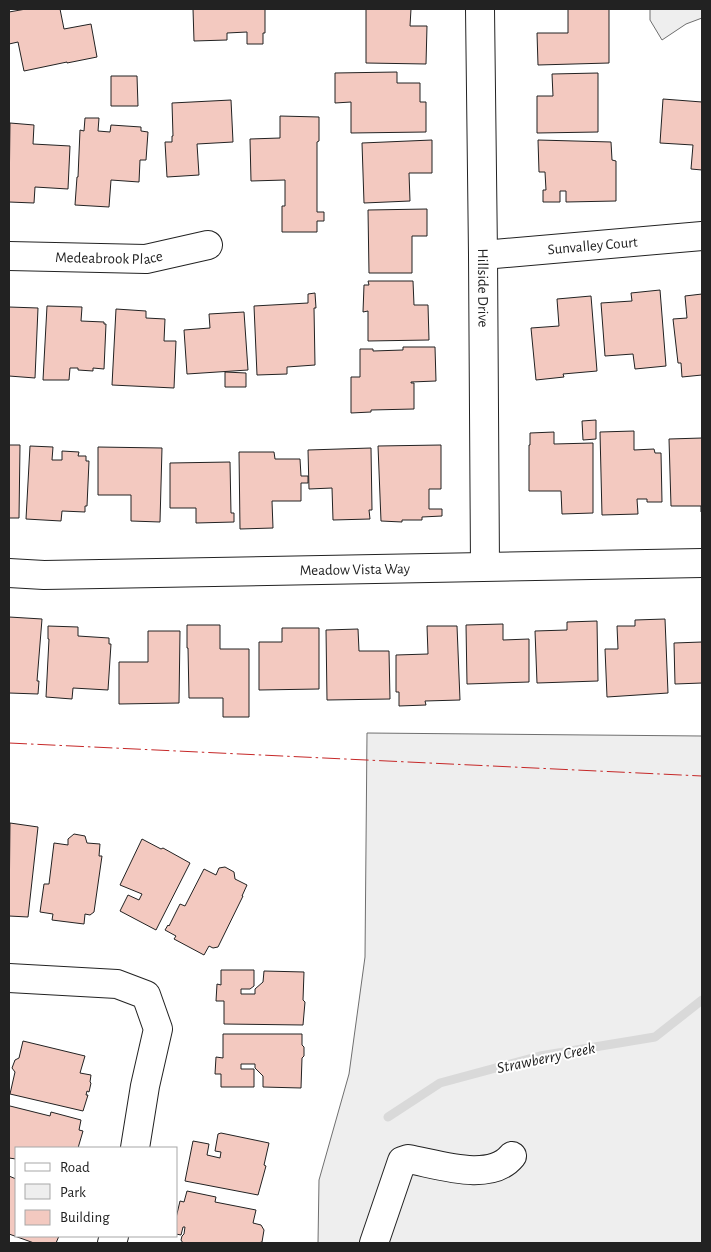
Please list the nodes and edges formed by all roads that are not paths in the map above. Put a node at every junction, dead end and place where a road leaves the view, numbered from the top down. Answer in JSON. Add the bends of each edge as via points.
{"nodes":[{"id":1,"x":480,"y":9,"type":"edge"},
{"id":2,"x":702,"y":236,"type":"edge"},
{"id":3,"x":208,"y":245,"type":"dead end"},
{"id":4,"x":483,"y":255,"type":"junction"},
{"id":5,"x":9,"y":256,"type":"edge"},
{"id":6,"x":702,"y":563,"type":"edge"},
{"id":7,"x":485,"y":566,"type":"junction"},
{"id":8,"x":9,"y":574,"type":"edge"},
{"id":9,"x":9,"y":978,"type":"edge"},
{"id":10,"x":135,"y":1147,"type":"edge"},
{"id":11,"x":512,"y":1156,"type":"dead end"},
{"id":12,"x":374,"y":1243,"type":"edge"}],
"edges":[{"from":1,"to":4,"type":"street","name":"Hillside Drive"},
{"from":2,"to":4,"type":"street","name":"Sunvalley Court"},
{"from":3,"to":5,"type":"street","name":"Medeabrook Place","via":[[146,259]]},
{"from":4,"to":7,"type":"street","name":"Hillside Drive"},
{"from":6,"to":7,"type":"street","name":"Meadow Vista Way"},
{"from":7,"to":8,"type":"street","name":"Meadow Vista Way"},
{"from":9,"to":10,"type":"street","via":[[117,984],[146,995],[158,1029]]},
{"from":11,"to":12,"type":"street","via":[[506,1164],[472,1171],[408,1158],[402,1161]]}]}
